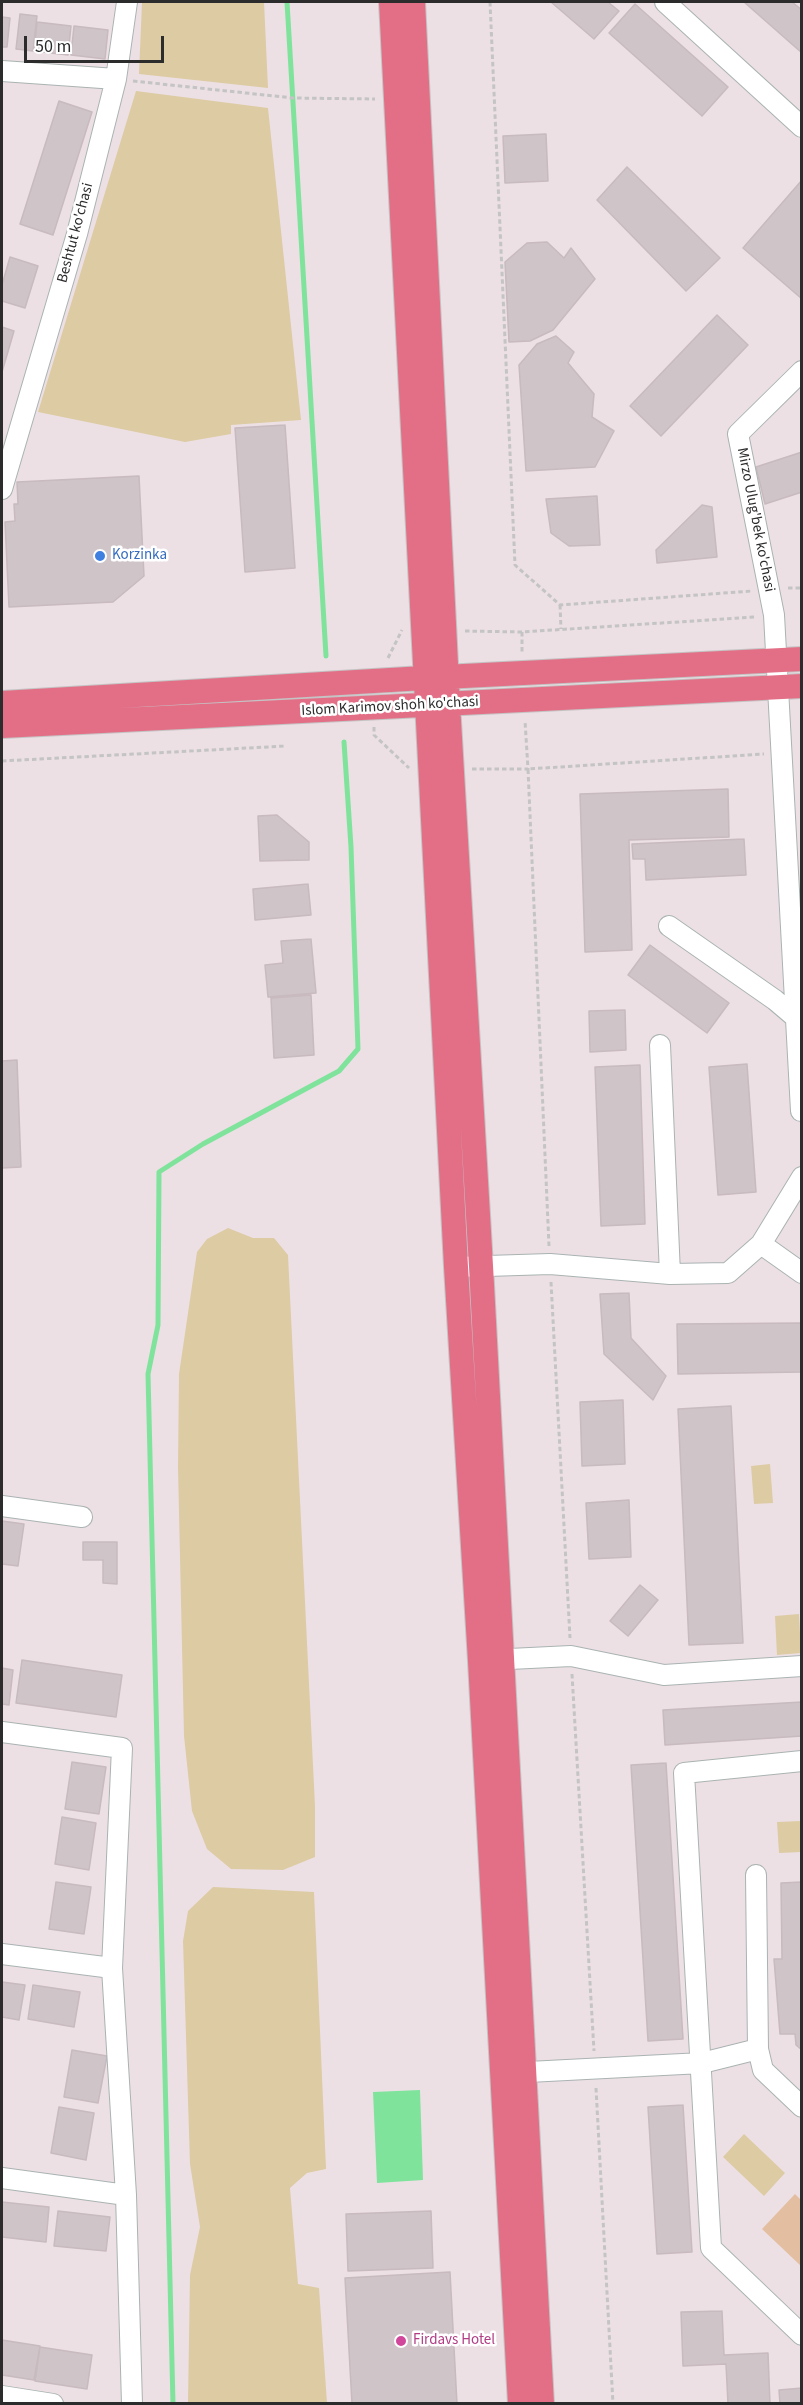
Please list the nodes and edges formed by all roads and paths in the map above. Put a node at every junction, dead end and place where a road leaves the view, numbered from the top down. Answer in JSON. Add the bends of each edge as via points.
{"nodes":[{"id":1,"x":127,"y":2,"type":"edge"},
{"id":2,"x":391,"y":2,"type":"edge"},
{"id":3,"x":413,"y":2,"type":"edge"},
{"id":4,"x":490,"y":2,"type":"edge"},
{"id":5,"x":665,"y":2,"type":"edge"},
{"id":6,"x":2,"y":71,"type":"edge"},
{"id":7,"x":116,"y":79,"type":"junction"},
{"id":8,"x":377,"y":99,"type":"dead end"},
{"id":9,"x":801,"y":127,"type":"edge"},
{"id":10,"x":801,"y":371,"type":"edge"},
{"id":11,"x":7,"y":451,"type":"edge"},
{"id":12,"x":2,"y":489,"type":"edge"},
{"id":13,"x":769,"y":589,"type":"junction"},
{"id":14,"x":560,"y":605,"type":"junction"},
{"id":15,"x":774,"y":615,"type":"junction"},
{"id":16,"x":561,"y":629,"type":"junction"},
{"id":17,"x":434,"y":630,"type":"junction"},
{"id":18,"x":801,"y":659,"type":"edge"},
{"id":19,"x":776,"y":660,"type":"junction"},
{"id":20,"x":386,"y":662,"type":"dead end"},
{"id":21,"x":436,"y":677,"type":"junction"},
{"id":22,"x":790,"y":686,"type":"edge"},
{"id":23,"x":2,"y":703,"type":"edge"},
{"id":24,"x":437,"y":704,"type":"junction"},
{"id":25,"x":2,"y":726,"type":"edge"},
{"id":26,"x":286,"y":746,"type":"dead end"},
{"id":27,"x":781,"y":753,"type":"junction"},
{"id":28,"x":2,"y":761,"type":"edge"},
{"id":29,"x":669,"y":926,"type":"dead end"},
{"id":30,"x":795,"y":1017,"type":"junction"},
{"id":31,"x":660,"y":1045,"type":"dead end"},
{"id":32,"x":801,"y":1114,"type":"edge"},
{"id":33,"x":801,"y":1177,"type":"edge"},
{"id":34,"x":761,"y":1244,"type":"junction"},
{"id":35,"x":550,"y":1264,"type":"junction"},
{"id":36,"x":481,"y":1266,"type":"junction"},
{"id":37,"x":456,"y":1267,"type":"junction"},
{"id":38,"x":801,"y":1273,"type":"edge"},
{"id":39,"x":670,"y":1274,"type":"junction"},
{"id":40,"x":2,"y":1506,"type":"edge"},
{"id":41,"x":82,"y":1517,"type":"dead end"},
{"id":42,"x":571,"y":1656,"type":"junction"},
{"id":43,"x":491,"y":1660,"type":"junction"},
{"id":44,"x":801,"y":1666,"type":"edge"},
{"id":45,"x":2,"y":1731,"type":"edge"},
{"id":46,"x":801,"y":1761,"type":"edge"},
{"id":47,"x":756,"y":1875,"type":"dead end"},
{"id":48,"x":2,"y":1954,"type":"edge"},
{"id":49,"x":112,"y":1968,"type":"junction"},
{"id":50,"x":758,"y":2049,"type":"junction"},
{"id":51,"x":702,"y":2063,"type":"junction"},
{"id":52,"x":595,"y":2069,"type":"junction"},
{"id":53,"x":513,"y":2072,"type":"junction"},
{"id":54,"x":801,"y":2107,"type":"edge"},
{"id":55,"x":2,"y":2178,"type":"edge"},
{"id":56,"x":126,"y":2195,"type":"junction"},
{"id":57,"x":801,"y":2335,"type":"edge"},
{"id":58,"x":2,"y":2396,"type":"edge"},
{"id":59,"x":52,"y":2403,"type":"edge"},
{"id":60,"x":132,"y":2403,"type":"edge"},
{"id":61,"x":520,"y":2403,"type":"edge"},
{"id":62,"x":542,"y":2403,"type":"edge"},
{"id":63,"x":613,"y":2403,"type":"edge"}],
"edges":[{"from":1,"to":7,"type":"street","name":"Beshtut ko'chasi"},
{"from":2,"to":17,"type":"main road"},
{"from":3,"to":17,"type":"main road"},
{"from":4,"to":14,"type":"path","via":[[515,565]]},
{"from":5,"to":9,"type":"street"},
{"from":6,"to":7,"type":"street"},
{"from":7,"to":8,"type":"path","via":[[292,98]]},
{"from":7,"to":11,"type":"street","name":"Beshtut ko'chasi","via":[[77,234]]},
{"from":10,"to":13,"type":"street","name":"Mirzo Ulug'bek ko'chasi","via":[[738,434]]},
{"from":11,"to":12,"type":"street","name":"Beshtut ko'chasi"},
{"from":13,"to":14,"type":"path"},
{"from":13,"to":15,"type":"street","name":"Mirzo Ulug'bek ko'chasi"},
{"from":14,"to":16,"type":"path"},
{"from":15,"to":16,"type":"path"},
{"from":15,"to":19,"type":"street","name":"Mirzo Ulug'bek ko'chasi"},
{"from":16,"to":17,"type":"path"},
{"from":17,"to":20,"type":"path","via":[[400,630]]},
{"from":17,"to":21,"type":"main road"},
{"from":18,"to":19,"type":"main road","name":"Islom Karimov shoh ko'chasi"},
{"from":19,"to":21,"type":"main road","name":"Islom Karimov shoh ko'chasi"},
{"from":19,"to":22,"type":"street"},
{"from":21,"to":23,"type":"main road","name":"Islom Karimov shoh ko'chasi"},
{"from":21,"to":24,"type":"main road"},
{"from":22,"to":24,"type":"main road","name":"Islom Karimov shoh ko'chasi"},
{"from":22,"to":27,"type":"street"},
{"from":24,"to":25,"type":"main road","name":"Islom Karimov shoh ko'chasi"},
{"from":24,"to":36,"type":"main road"},
{"from":24,"to":37,"type":"main road"},
{"from":26,"to":28,"type":"path"},
{"from":27,"to":30,"type":"street"},
{"from":27,"to":35,"type":"path","via":[[528,769]]},
{"from":29,"to":30,"type":"street"},
{"from":30,"to":32,"type":"street"},
{"from":31,"to":39,"type":"street"},
{"from":33,"to":34,"type":"street"},
{"from":34,"to":38,"type":"street"},
{"from":34,"to":39,"type":"street","via":[[728,1273]]},
{"from":35,"to":36,"type":"street"},
{"from":35,"to":39,"type":"street"},
{"from":35,"to":42,"type":"path"},
{"from":36,"to":37,"type":"street"},
{"from":36,"to":43,"type":"main road"},
{"from":37,"to":43,"type":"main road"},
{"from":40,"to":41,"type":"street"},
{"from":42,"to":43,"type":"street"},
{"from":42,"to":44,"type":"street","via":[[664,1675]]},
{"from":42,"to":52,"type":"path"},
{"from":43,"to":53,"type":"main road"},
{"from":45,"to":49,"type":"street","via":[[122,1748]]},
{"from":46,"to":51,"type":"street","via":[[684,1773]]},
{"from":47,"to":50,"type":"street"},
{"from":48,"to":49,"type":"street"},
{"from":49,"to":56,"type":"street"},
{"from":50,"to":51,"type":"street"},
{"from":50,"to":54,"type":"street","via":[[763,2070]]},
{"from":51,"to":52,"type":"street"},
{"from":51,"to":57,"type":"street","via":[[711,2248]]},
{"from":52,"to":53,"type":"street"},
{"from":52,"to":63,"type":"path"},
{"from":53,"to":61,"type":"main road"},
{"from":53,"to":62,"type":"main road"},
{"from":55,"to":56,"type":"street"},
{"from":56,"to":60,"type":"street"},
{"from":58,"to":59,"type":"street"}]}
